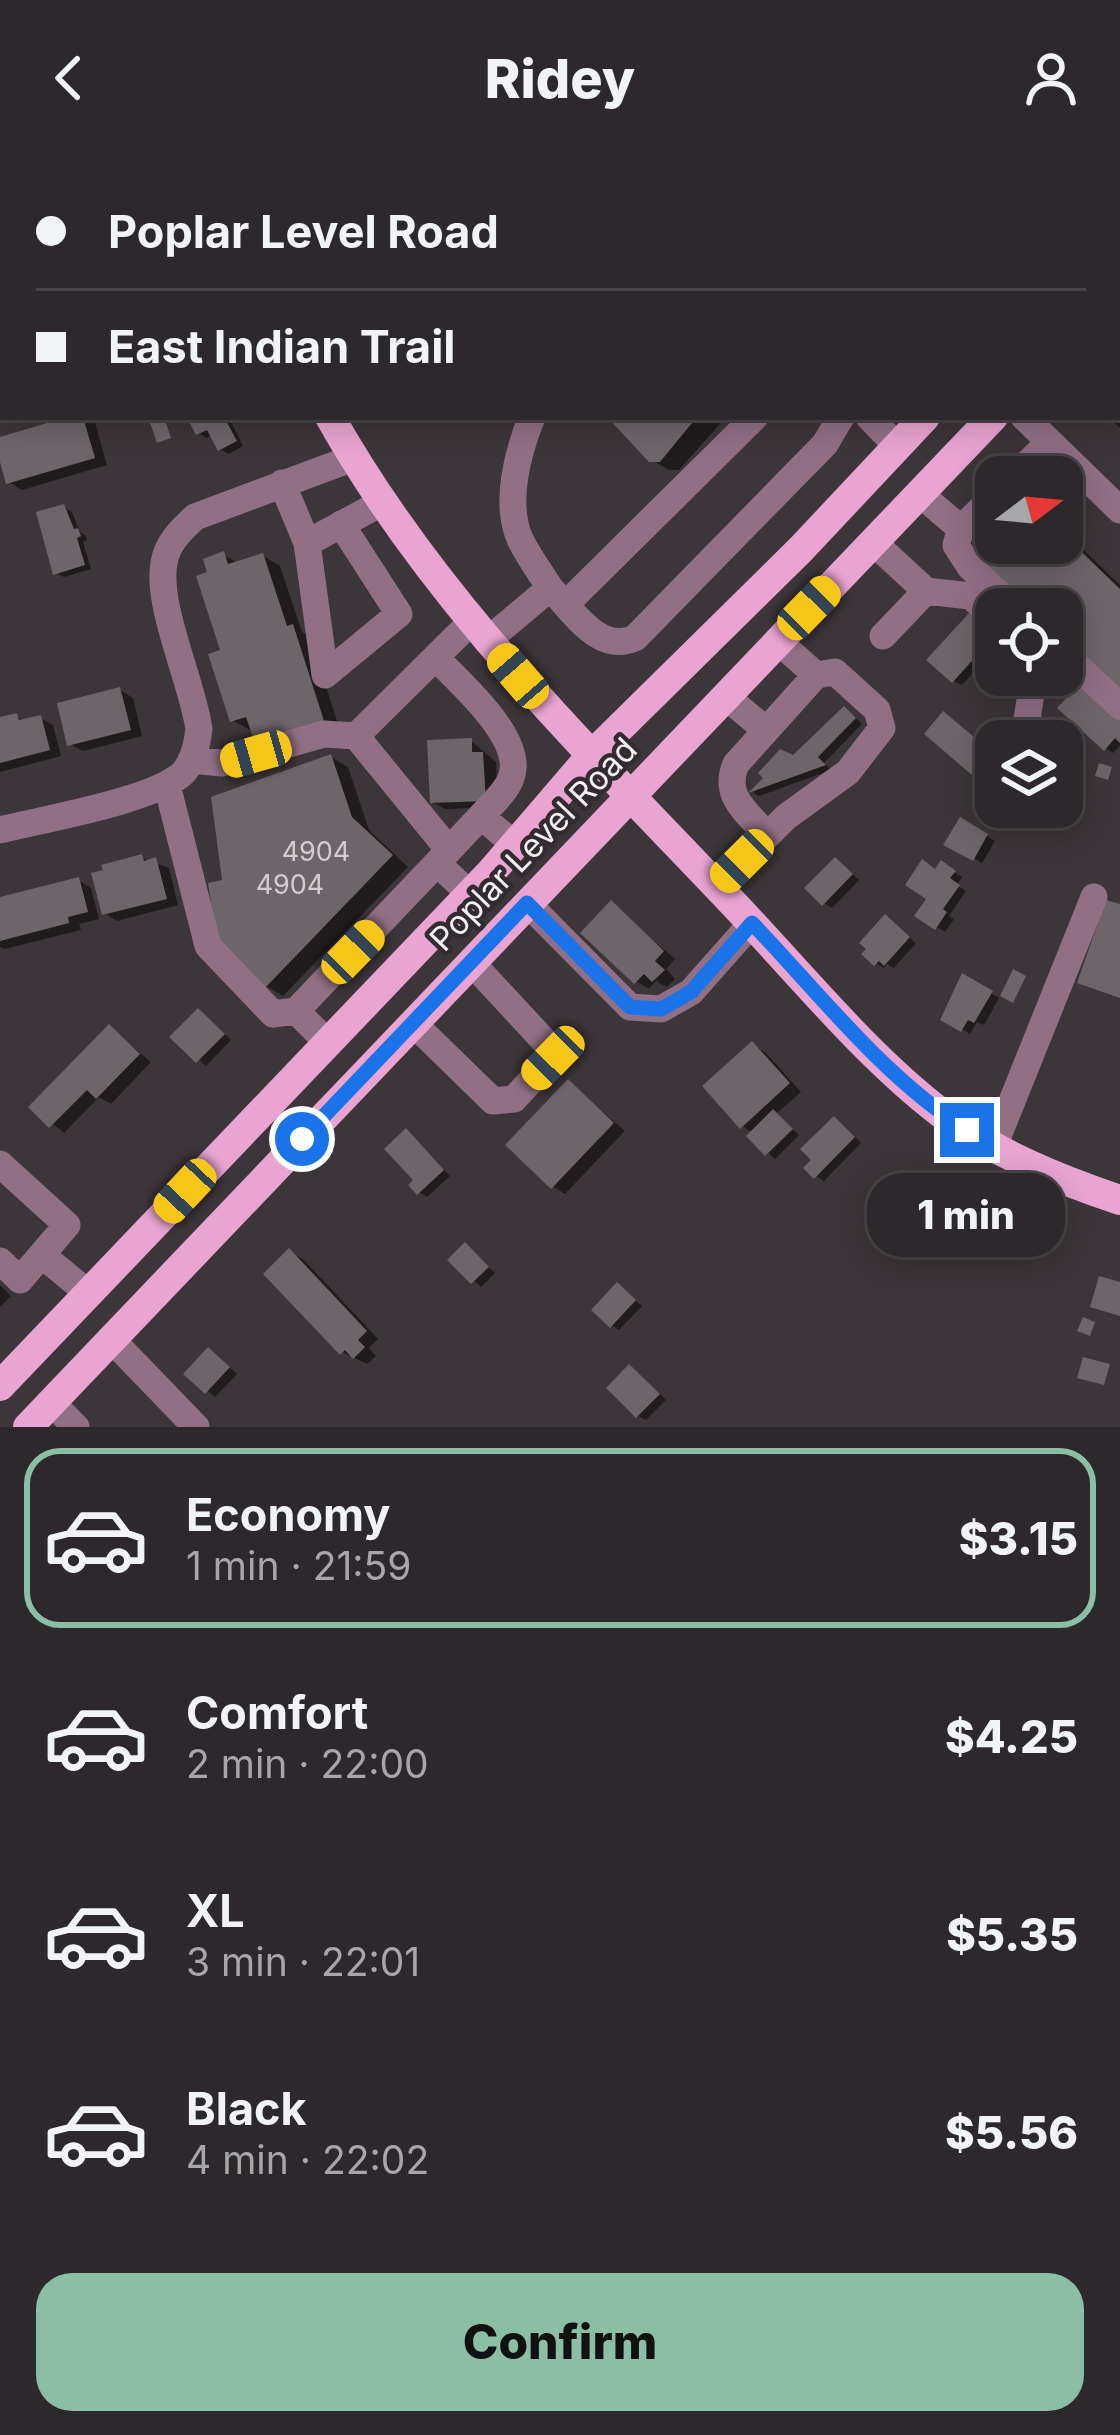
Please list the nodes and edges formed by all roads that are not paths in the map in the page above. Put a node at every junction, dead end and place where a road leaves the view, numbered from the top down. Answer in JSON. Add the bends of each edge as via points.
{"nodes":[{"id":1,"x":332,"y":420,"type":"edge"},
{"id":2,"x":531,"y":420,"type":"edge"},
{"id":3,"x":752,"y":420,"type":"edge"},
{"id":4,"x":840,"y":420,"type":"edge"},
{"id":5,"x":872,"y":420,"type":"edge"},
{"id":6,"x":922,"y":420,"type":"edge"},
{"id":7,"x":990,"y":420,"type":"edge"},
{"id":8,"x":1027,"y":420,"type":"edge"},
{"id":9,"x":1049,"y":442,"type":"junction"},
{"id":10,"x":897,"y":446,"type":"junction"},
{"id":11,"x":1035,"y":456,"type":"edge"},
{"id":12,"x":353,"y":458,"type":"junction"},
{"id":13,"x":282,"y":483,"type":"junction"},
{"id":14,"x":920,"y":493,"type":"junction"},
{"id":15,"x":381,"y":503,"type":"junction"},
{"id":16,"x":1120,"y":510,"type":"edge"},
{"id":17,"x":975,"y":515,"type":"edge"},
{"id":18,"x":341,"y":524,"type":"junction"},
{"id":19,"x":961,"y":529,"type":"junction"},
{"id":20,"x":873,"y":542,"type":"junction"},
{"id":21,"x":307,"y":543,"type":"junction"},
{"id":22,"x":992,"y":588,"type":"edge"},
{"id":23,"x":926,"y":591,"type":"junction"},
{"id":24,"x":558,"y":596,"type":"junction"},
{"id":25,"x":975,"y":600,"type":"edge"},
{"id":26,"x":479,"y":632,"type":"junction"},
{"id":27,"x":884,"y":635,"type":"dead end"},
{"id":28,"x":778,"y":641,"type":"junction"},
{"id":29,"x":437,"y":659,"type":"junction"},
{"id":30,"x":1083,"y":672,"type":"edge"},
{"id":31,"x":816,"y":674,"type":"junction"},
{"id":32,"x":518,"y":676,"type":"junction"},
{"id":33,"x":725,"y":696,"type":"junction"},
{"id":34,"x":1031,"y":696,"type":"edge"},
{"id":35,"x":482,"y":706,"type":"junction"},
{"id":36,"x":1120,"y":706,"type":"edge"},
{"id":37,"x":1027,"y":719,"type":"dead end"},
{"id":38,"x":766,"y":730,"type":"junction"},
{"id":39,"x":356,"y":736,"type":"junction"},
{"id":40,"x":590,"y":758,"type":"junction"},
{"id":41,"x":191,"y":760,"type":"junction"},
{"id":42,"x":167,"y":785,"type":"junction"},
{"id":43,"x":629,"y":796,"type":"junction"},
{"id":44,"x":481,"y":816,"type":"junction"},
{"id":45,"x":0,"y":830,"type":"edge"},
{"id":46,"x":767,"y":835,"type":"junction"},
{"id":47,"x":514,"y":845,"type":"junction"},
{"id":48,"x":443,"y":856,"type":"junction"},
{"id":49,"x":717,"y":886,"type":"junction"},
{"id":50,"x":470,"y":894,"type":"junction"},
{"id":51,"x":1094,"y":897,"type":"dead end"},
{"id":52,"x":527,"y":903,"type":"junction"},
{"id":53,"x":752,"y":923,"type":"junction"},
{"id":54,"x":471,"y":962,"type":"junction"},
{"id":55,"x":296,"y":1011,"type":"junction"},
{"id":56,"x":413,"y":1023,"type":"junction"},
{"id":57,"x":327,"y":1042,"type":"junction"},
{"id":58,"x":994,"y":1146,"type":"junction"},
{"id":59,"x":0,"y":1164,"type":"edge"},
{"id":60,"x":1120,"y":1200,"type":"edge"},
{"id":61,"x":42,"y":1255,"type":"junction"},
{"id":62,"x":0,"y":1261,"type":"edge"},
{"id":63,"x":88,"y":1293,"type":"junction"},
{"id":64,"x":111,"y":1339,"type":"junction"},
{"id":65,"x":0,"y":1385,"type":"edge"},
{"id":66,"x":51,"y":1402,"type":"junction"},
{"id":67,"x":28,"y":1427,"type":"edge"},
{"id":68,"x":76,"y":1427,"type":"edge"},
{"id":69,"x":196,"y":1427,"type":"edge"}],
"edges":[{"from":1,"to":12,"type":"main road"},
{"from":2,"to":24,"type":"street","via":[[516,471],[514,519]]},
{"from":3,"to":24,"type":"street"},
{"from":4,"to":24,"type":"street","via":[[635,638],[620,645],[599,638]]},
{"from":5,"to":10,"type":"street"},
{"from":6,"to":10,"type":"main road","name":"Poplar Level Road"},
{"from":7,"to":14,"type":"main road","name":"Poplar Level Road"},
{"from":8,"to":9,"type":"street"},
{"from":9,"to":11,"type":"street"},
{"from":9,"to":16,"type":"street"},
{"from":10,"to":40,"type":"main road","name":"Poplar Level Road"},
{"from":12,"to":13,"type":"street"},
{"from":12,"to":15,"type":"main road"},
{"from":13,"to":21,"type":"street"},
{"from":13,"to":41,"type":"street","via":[[195,517],[167,550],[164,590],[199,729]]},
{"from":14,"to":19,"type":"street"},
{"from":14,"to":20,"type":"main road","name":"Poplar Level Road"},
{"from":15,"to":18,"type":"street"},
{"from":15,"to":26,"type":"main road"},
{"from":17,"to":19,"type":"street"},
{"from":18,"to":21,"type":"street"},
{"from":18,"to":21,"type":"street","via":[[399,614],[325,675]]},
{"from":19,"to":22,"type":"street","via":[[956,545]]},
{"from":20,"to":23,"type":"street"},
{"from":20,"to":28,"type":"main road","name":"Poplar Level Road"},
{"from":23,"to":25,"type":"street"},
{"from":23,"to":27,"type":"street"},
{"from":24,"to":26,"type":"street"},
{"from":26,"to":29,"type":"street"},
{"from":26,"to":32,"type":"main road"},
{"from":28,"to":31,"type":"street"},
{"from":28,"to":33,"type":"main road","name":"Poplar Level Road"},
{"from":29,"to":35,"type":"street"},
{"from":29,"to":39,"type":"street"},
{"from":30,"to":36,"type":"street"},
{"from":31,"to":38,"type":"street"},
{"from":31,"to":46,"type":"street","via":[[835,672],[877,710],[882,728],[848,772]]},
{"from":32,"to":35,"type":"street"},
{"from":32,"to":40,"type":"main road"},
{"from":33,"to":38,"type":"street"},
{"from":33,"to":43,"type":"main road","name":"Poplar Level Road"},
{"from":34,"to":37,"type":"street"},
{"from":35,"to":44,"type":"street","via":[[512,751],[512,776]]},
{"from":38,"to":46,"type":"street","via":[[729,779],[730,792]]},
{"from":39,"to":41,"type":"street","via":[[324,734],[223,764]]},
{"from":39,"to":48,"type":"street"},
{"from":40,"to":43,"type":"main road"},
{"from":40,"to":47,"type":"main road","name":"Poplar Level Road"},
{"from":41,"to":42,"type":"street"},
{"from":42,"to":45,"type":"street"},
{"from":42,"to":55,"type":"street","via":[[208,946],[273,1014]]},
{"from":43,"to":49,"type":"main road"},
{"from":43,"to":52,"type":"main road","name":"Poplar Level Road"},
{"from":44,"to":47,"type":"street"},
{"from":44,"to":48,"type":"street"},
{"from":46,"to":49,"type":"street"},
{"from":47,"to":50,"type":"main road","name":"Poplar Level Road"},
{"from":48,"to":50,"type":"street"},
{"from":48,"to":55,"type":"street"},
{"from":49,"to":53,"type":"main road"},
{"from":50,"to":57,"type":"main road","name":"Poplar Level Road"},
{"from":51,"to":58,"type":"street"},
{"from":52,"to":53,"type":"street","via":[[630,1007],[661,1009],[691,992]]},
{"from":52,"to":54,"type":"main road","name":"Poplar Level Road"},
{"from":53,"to":58,"type":"main road","via":[[940,1113]]},
{"from":54,"to":56,"type":"main road","name":"Poplar Level Road"},
{"from":54,"to":56,"type":"street","via":[[553,1058],[514,1099],[493,1101]]},
{"from":55,"to":57,"type":"street"},
{"from":56,"to":64,"type":"main road","name":"Poplar Level Road"},
{"from":57,"to":63,"type":"main road","name":"Poplar Level Road"},
{"from":58,"to":60,"type":"main road"},
{"from":59,"to":61,"type":"street","via":[[67,1225]]},
{"from":61,"to":62,"type":"street","via":[[20,1280]]},
{"from":61,"to":63,"type":"street"},
{"from":63,"to":65,"type":"main road","name":"Poplar Level Road"},
{"from":64,"to":66,"type":"main road","name":"Poplar Level Road"},
{"from":64,"to":69,"type":"street"},
{"from":66,"to":67,"type":"main road","name":"Poplar Level Road"},
{"from":66,"to":68,"type":"street"}]}
